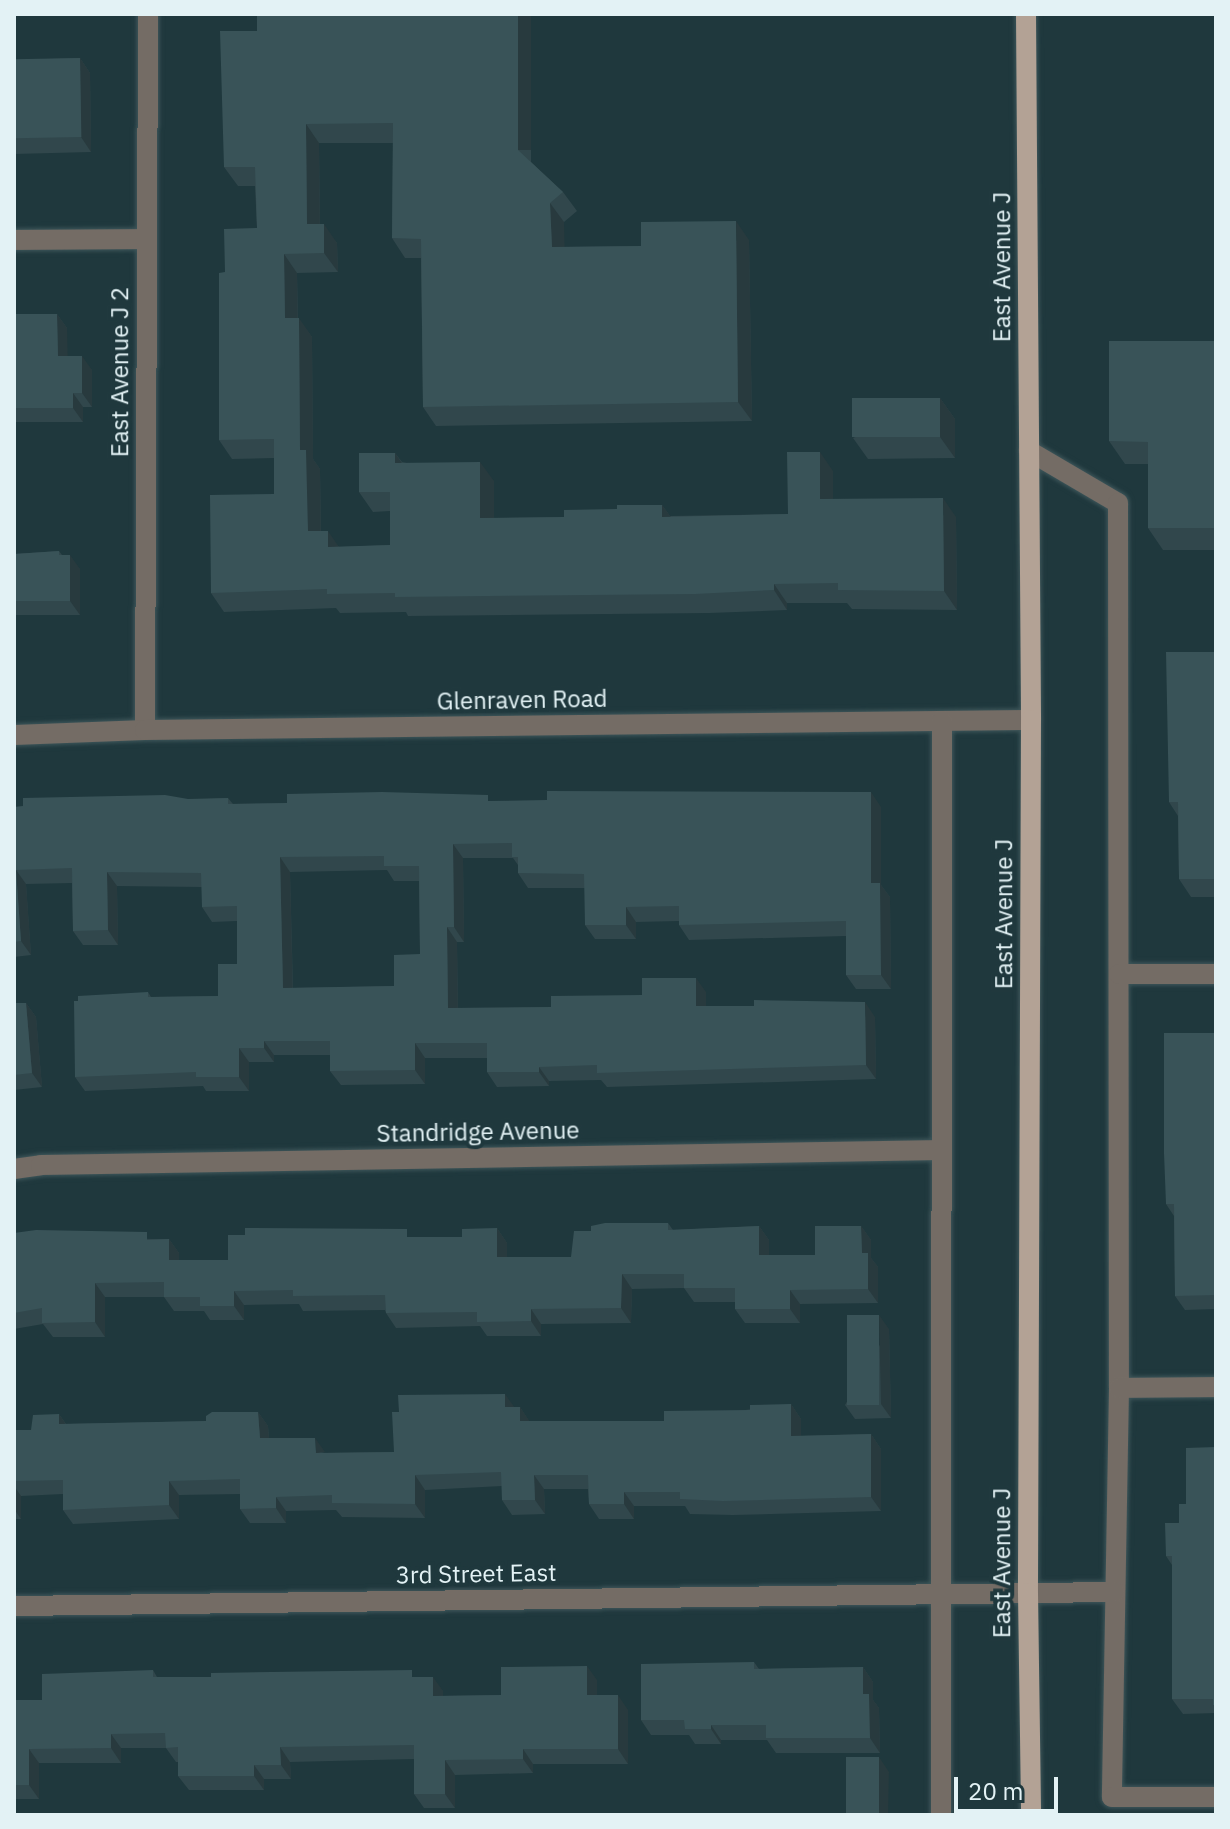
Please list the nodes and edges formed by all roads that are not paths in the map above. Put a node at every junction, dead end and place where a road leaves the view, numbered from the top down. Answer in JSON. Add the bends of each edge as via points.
{"nodes":[{"id":1,"x":148,"y":14,"type":"edge"},
{"id":2,"x":1026,"y":14,"type":"edge"},
{"id":3,"x":146,"y":239,"type":"junction"},
{"id":4,"x":14,"y":240,"type":"edge"},
{"id":5,"x":1029,"y":451,"type":"junction"},
{"id":6,"x":1031,"y":720,"type":"junction"},
{"id":7,"x":942,"y":721,"type":"junction"},
{"id":8,"x":145,"y":730,"type":"junction"},
{"id":9,"x":14,"y":735,"type":"edge"},
{"id":10,"x":1119,"y":974,"type":"junction"},
{"id":11,"x":1216,"y":974,"type":"edge"},
{"id":12,"x":942,"y":1150,"type":"junction"},
{"id":13,"x":14,"y":1169,"type":"edge"},
{"id":14,"x":1216,"y":1387,"type":"edge"},
{"id":15,"x":1119,"y":1388,"type":"junction"},
{"id":16,"x":1115,"y":1592,"type":"junction"},
{"id":17,"x":1028,"y":1593,"type":"junction"},
{"id":18,"x":939,"y":1594,"type":"junction"},
{"id":19,"x":14,"y":1606,"type":"edge"},
{"id":20,"x":1216,"y":1797,"type":"edge"},
{"id":21,"x":941,"y":1815,"type":"edge"},
{"id":22,"x":1031,"y":1815,"type":"edge"}],
"edges":[{"from":1,"to":3,"type":"street","name":"East Avenue J 2"},
{"from":2,"to":5,"type":"main road","name":"East Avenue J"},
{"from":3,"to":4,"type":"street"},
{"from":3,"to":8,"type":"street","name":"East Avenue J 2"},
{"from":5,"to":6,"type":"main road","name":"East Avenue J"},
{"from":5,"to":10,"type":"street","via":[[1118,503]]},
{"from":6,"to":7,"type":"street","name":"Glenraven Road"},
{"from":6,"to":17,"type":"main road","name":"East Avenue J"},
{"from":7,"to":8,"type":"street","name":"Glenraven Road"},
{"from":7,"to":12,"type":"street"},
{"from":8,"to":9,"type":"street","name":"Glenraven Road"},
{"from":10,"to":11,"type":"street"},
{"from":10,"to":15,"type":"street"},
{"from":12,"to":13,"type":"street","name":"Standridge Avenue"},
{"from":12,"to":18,"type":"street"},
{"from":14,"to":15,"type":"street"},
{"from":15,"to":16,"type":"street"},
{"from":16,"to":17,"type":"street","name":"3rd Street East"},
{"from":16,"to":20,"type":"street","via":[[1112,1797]]},
{"from":17,"to":18,"type":"street","name":"3rd Street East"},
{"from":17,"to":22,"type":"main road","name":"East Avenue J"},
{"from":18,"to":19,"type":"street","name":"3rd Street East"},
{"from":18,"to":21,"type":"street"}]}
